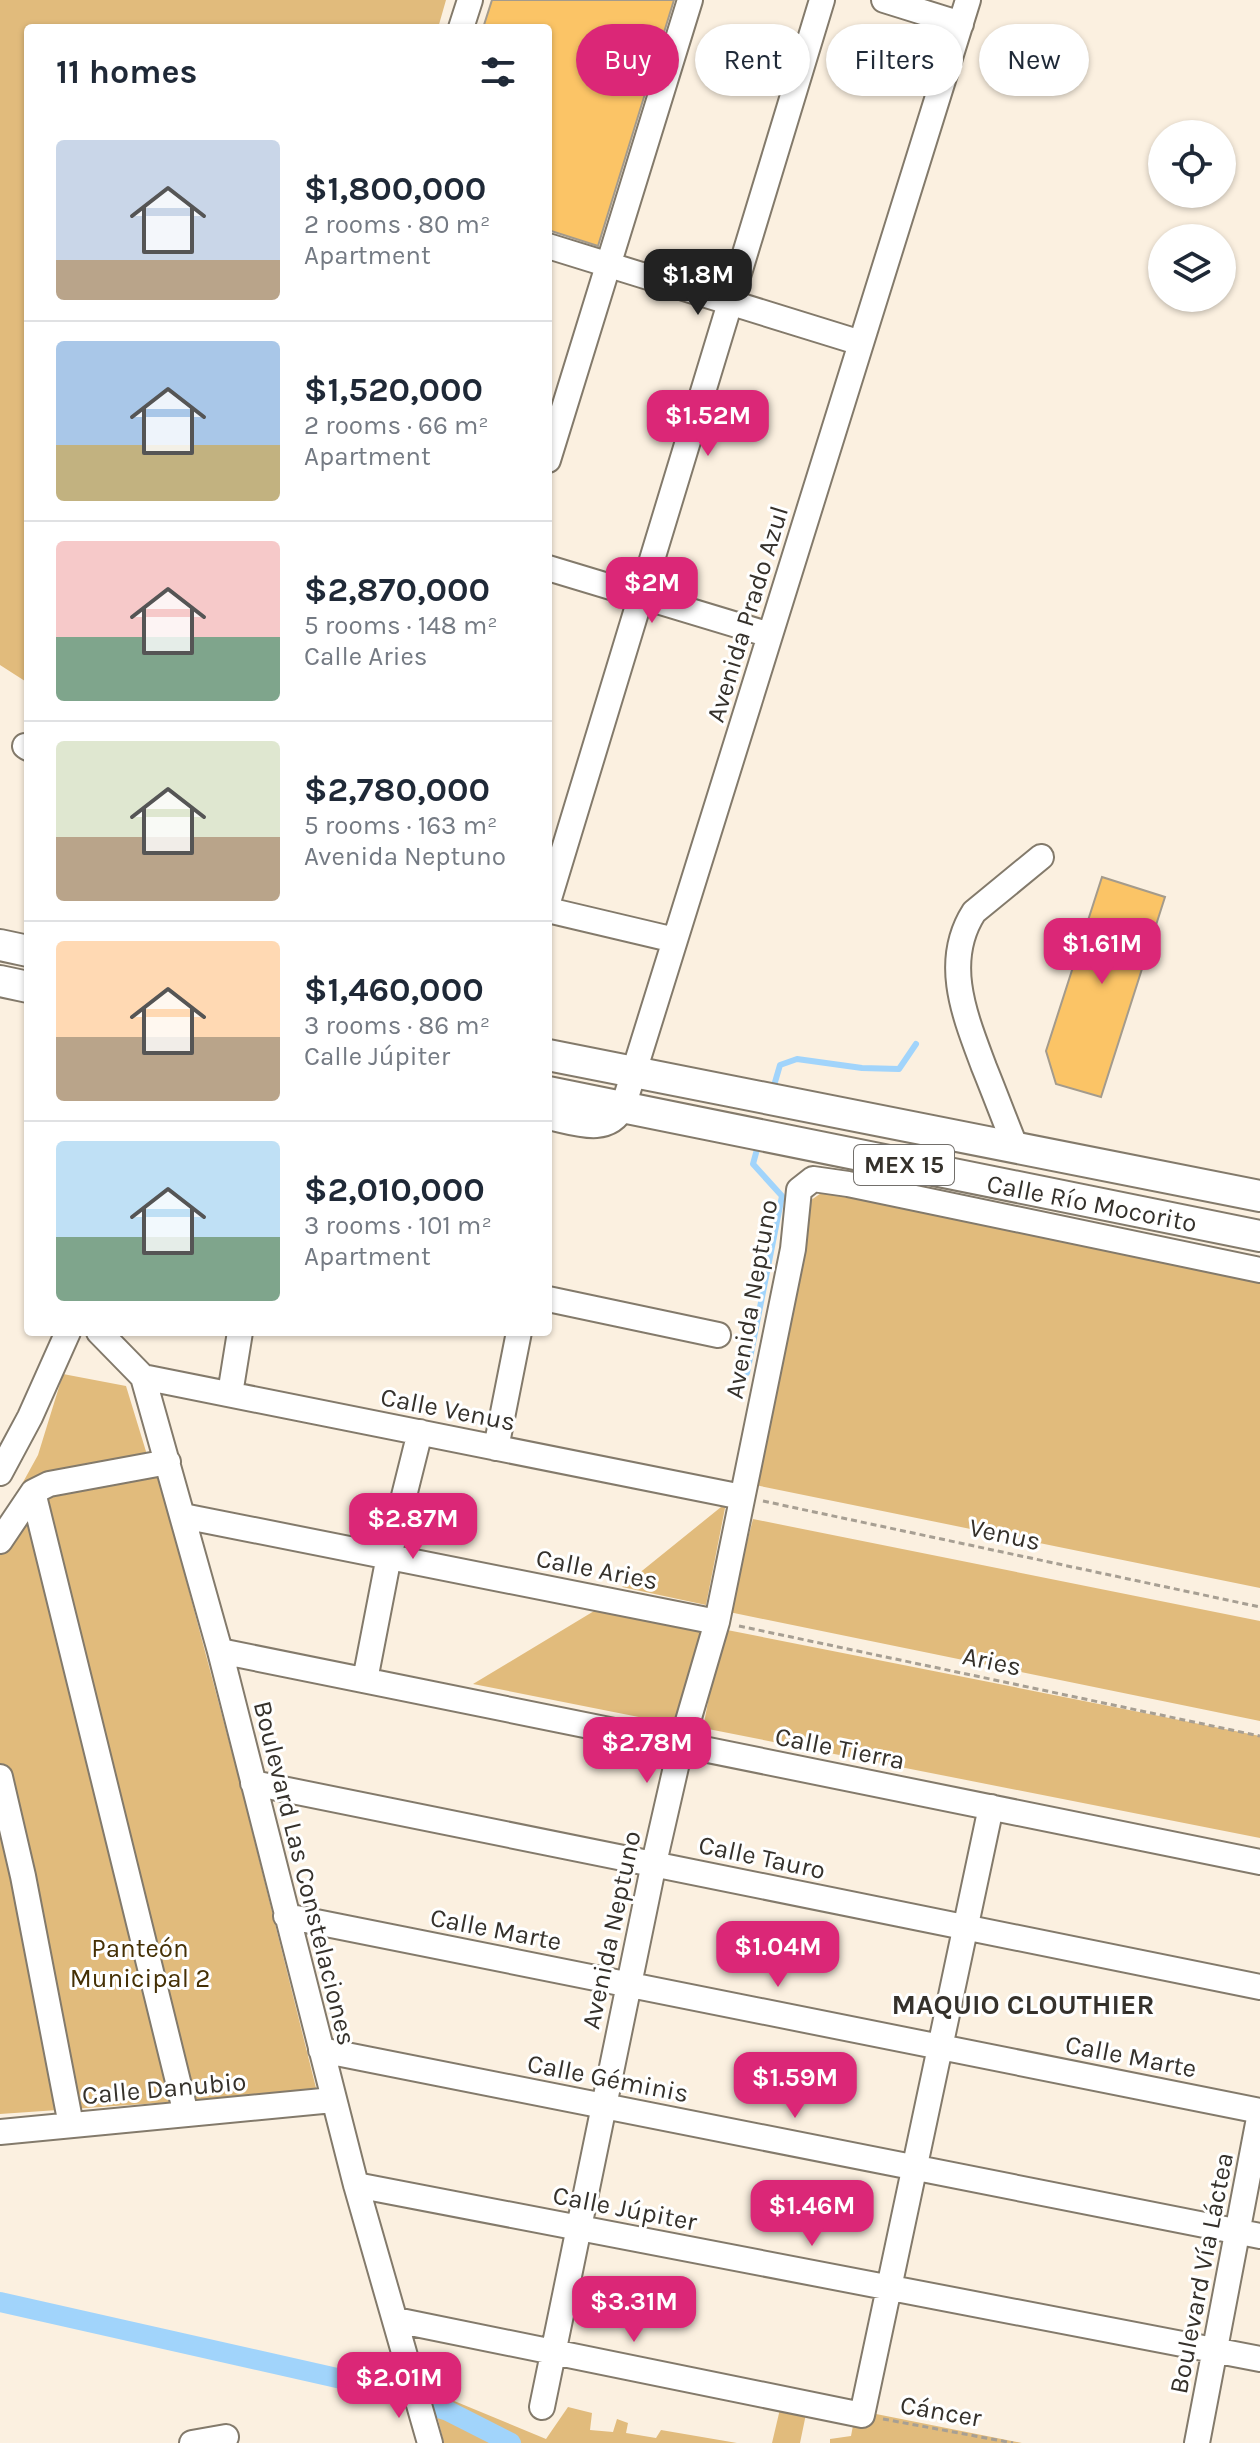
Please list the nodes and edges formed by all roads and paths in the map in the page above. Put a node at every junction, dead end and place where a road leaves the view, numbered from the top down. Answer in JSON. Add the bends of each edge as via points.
{"nodes":[{"id":1,"x":470,"y":0,"type":"edge"},
{"id":2,"x":690,"y":0,"type":"edge"},
{"id":3,"x":822,"y":0,"type":"edge"},
{"id":4,"x":884,"y":0,"type":"edge"},
{"id":5,"x":968,"y":0,"type":"edge"},
{"id":6,"x":462,"y":24,"type":"edge"},
{"id":7,"x":961,"y":24,"type":"joint"},
{"id":8,"x":938,"y":96,"type":"edge"},
{"id":9,"x":552,"y":247,"type":"edge"},
{"id":10,"x":608,"y":265,"type":"junction"},
{"id":11,"x":730,"y":302,"type":"junction"},
{"id":12,"x":861,"y":343,"type":"junction"},
{"id":13,"x":552,"y":447,"type":"edge"},
{"id":14,"x":552,"y":569,"type":"edge"},
{"id":15,"x":640,"y":596,"type":"junction"},
{"id":16,"x":770,"y":635,"type":"junction"},
{"id":17,"x":1041,"y":857,"type":"dead end"},
{"id":18,"x":552,"y":889,"type":"edge"},
{"id":19,"x":552,"y":911,"type":"edge"},
{"id":20,"x":675,"y":940,"type":"junction"},
{"id":21,"x":552,"y":1056,"type":"edge"},
{"id":22,"x":634,"y":1073,"type":"junction"},
{"id":23,"x":552,"y":1093,"type":"edge"},
{"id":24,"x":623,"y":1107,"type":"junction"},
{"id":25,"x":552,"y":1118,"type":"edge"},
{"id":26,"x":1016,"y":1148,"type":"junction"},
{"id":27,"x":1260,"y":1196,"type":"edge"},
{"id":28,"x":1260,"y":1236,"type":"edge"},
{"id":29,"x":1260,"y":1270,"type":"edge"},
{"id":30,"x":552,"y":1300,"type":"edge"},
{"id":31,"x":718,"y":1335,"type":"dead end"},
{"id":32,"x":66,"y":1336,"type":"edge"},
{"id":33,"x":103,"y":1336,"type":"edge"},
{"id":34,"x":239,"y":1336,"type":"edge"},
{"id":35,"x":518,"y":1336,"type":"edge"},
{"id":36,"x":143,"y":1377,"type":"junction"},
{"id":37,"x":230,"y":1394,"type":"junction"},
{"id":38,"x":420,"y":1432,"type":"junction"},
{"id":39,"x":496,"y":1448,"type":"junction"},
{"id":40,"x":168,"y":1462,"type":"junction"},
{"id":41,"x":0,"y":1473,"type":"edge"},
{"id":42,"x":33,"y":1492,"type":"junction"},
{"id":43,"x":742,"y":1497,"type":"junction"},
{"id":44,"x":183,"y":1516,"type":"junction"},
{"id":45,"x":0,"y":1541,"type":"edge"},
{"id":46,"x":389,"y":1556,"type":"junction"},
{"id":47,"x":1260,"y":1607,"type":"edge"},
{"id":48,"x":717,"y":1622,"type":"junction"},
{"id":49,"x":220,"y":1651,"type":"junction"},
{"id":50,"x":365,"y":1680,"type":"junction"},
{"id":51,"x":1260,"y":1736,"type":"edge"},
{"id":52,"x":681,"y":1745,"type":"junction"},
{"id":53,"x":0,"y":1777,"type":"edge"},
{"id":54,"x":253,"y":1783,"type":"junction"},
{"id":55,"x":991,"y":1807,"type":"junction"},
{"id":56,"x":1260,"y":1862,"type":"edge"},
{"id":57,"x":654,"y":1863,"type":"junction"},
{"id":58,"x":286,"y":1916,"type":"junction"},
{"id":59,"x":965,"y":1927,"type":"junction"},
{"id":60,"x":628,"y":1983,"type":"junction"},
{"id":61,"x":1260,"y":1987,"type":"edge"},
{"id":62,"x":939,"y":2047,"type":"junction"},
{"id":63,"x":321,"y":2050,"type":"junction"},
{"id":64,"x":333,"y":2100,"type":"junction"},
{"id":65,"x":602,"y":2106,"type":"junction"},
{"id":66,"x":1260,"y":2112,"type":"edge"},
{"id":67,"x":186,"y":2114,"type":"junction"},
{"id":68,"x":71,"y":2125,"type":"junction"},
{"id":69,"x":0,"y":2132,"type":"edge"},
{"id":70,"x":913,"y":2167,"type":"junction"},
{"id":71,"x":356,"y":2185,"type":"junction"},
{"id":72,"x":580,"y":2227,"type":"junction"},
{"id":73,"x":1249,"y":2234,"type":"edge"},
{"id":74,"x":887,"y":2287,"type":"junction"},
{"id":75,"x":396,"y":2320,"type":"junction"},
{"id":76,"x":1214,"y":2350,"type":"junction"},
{"id":77,"x":555,"y":2352,"type":"junction"},
{"id":78,"x":1260,"y":2359,"type":"edge"},
{"id":79,"x":542,"y":2407,"type":"dead end"},
{"id":80,"x":862,"y":2415,"type":"junction"},
{"id":81,"x":226,"y":2437,"type":"dead end"},
{"id":82,"x":430,"y":2440,"type":"edge"},
{"id":83,"x":192,"y":2443,"type":"edge"},
{"id":84,"x":1013,"y":2443,"type":"edge"},
{"id":85,"x":1197,"y":2443,"type":"edge"}],
"edges":[{"from":1,"to":6,"type":"street"},
{"from":2,"to":10,"type":"street"},
{"from":3,"to":11,"type":"street"},
{"from":4,"to":7,"type":"street"},
{"from":5,"to":7,"type":"street","name":"Avenida Prado Azul"},
{"from":8,"to":12,"type":"street","name":"Avenida Prado Azul"},
{"from":9,"to":10,"type":"street"},
{"from":10,"to":11,"type":"street"},
{"from":10,"to":13,"type":"street"},
{"from":11,"to":12,"type":"street"},
{"from":11,"to":15,"type":"street"},
{"from":12,"to":16,"type":"street","name":"Avenida Prado Azul"},
{"from":14,"to":15,"type":"street"},
{"from":15,"to":16,"type":"street"},
{"from":15,"to":18,"type":"street"},
{"from":16,"to":20,"type":"street","name":"Avenida Prado Azul"},
{"from":17,"to":26,"type":"street","via":[[974,912],[957,970],[964,1012]]},
{"from":19,"to":20,"type":"street"},
{"from":20,"to":22,"type":"street","name":"Avenida Prado Azul"},
{"from":21,"to":22,"type":"main road","name":"Calle Río Mocorito","number":"MEX 15"},
{"from":22,"to":24,"type":"street","name":"Avenida Prado Azul"},
{"from":22,"to":26,"type":"main road","name":"Calle Río Mocorito","number":"MEX 15"},
{"from":23,"to":24,"type":"main road","name":"Calle Río Mocorito","number":"MEX 15"},
{"from":24,"to":25,"type":"street","via":[[604,1125]]},
{"from":24,"to":28,"type":"main road","name":"Calle Río Mocorito","number":"MEX 15"},
{"from":26,"to":27,"type":"main road","name":"Calle Río Mocorito","number":"MEX 15"},
{"from":29,"to":43,"type":"street","name":"Avenida Neptuno","via":[[813,1179],[796,1195],[793,1249]]},
{"from":30,"to":31,"type":"street"},
{"from":32,"to":41,"type":"street"},
{"from":33,"to":36,"type":"street","name":"Boulevard Las Constelaciones"},
{"from":34,"to":37,"type":"street"},
{"from":35,"to":39,"type":"street"},
{"from":36,"to":37,"type":"street","name":"Calle Venus"},
{"from":36,"to":40,"type":"street","name":"Boulevard Las Constelaciones"},
{"from":37,"to":38,"type":"street","name":"Calle Venus"},
{"from":38,"to":39,"type":"street","name":"Calle Venus"},
{"from":38,"to":46,"type":"street"},
{"from":39,"to":43,"type":"street","name":"Calle Venus"},
{"from":40,"to":42,"type":"street"},
{"from":40,"to":44,"type":"street","name":"Boulevard Las Constelaciones"},
{"from":42,"to":45,"type":"street"},
{"from":42,"to":67,"type":"street"},
{"from":43,"to":47,"type":"path","name":"Venus"},
{"from":43,"to":48,"type":"street","name":"Avenida Neptuno"},
{"from":44,"to":46,"type":"street","name":"Calle Aries"},
{"from":44,"to":49,"type":"street","name":"Boulevard Las Constelaciones"},
{"from":46,"to":48,"type":"street","name":"Calle Aries"},
{"from":46,"to":50,"type":"street"},
{"from":48,"to":51,"type":"path","name":"Aries"},
{"from":48,"to":52,"type":"street","name":"Avenida Neptuno"},
{"from":49,"to":50,"type":"street","name":"Calle Tierra"},
{"from":49,"to":54,"type":"street","name":"Boulevard Las Constelaciones"},
{"from":50,"to":52,"type":"street","name":"Calle Tierra"},
{"from":52,"to":55,"type":"street","name":"Calle Tierra"},
{"from":52,"to":57,"type":"street","name":"Avenida Neptuno"},
{"from":53,"to":68,"type":"street"},
{"from":54,"to":57,"type":"street","name":"Calle Tauro"},
{"from":54,"to":58,"type":"street","name":"Boulevard Las Constelaciones"},
{"from":55,"to":56,"type":"street","name":"Calle Tierra"},
{"from":55,"to":59,"type":"street"},
{"from":57,"to":59,"type":"street","name":"Calle Tauro"},
{"from":57,"to":60,"type":"street","name":"Avenida Neptuno"},
{"from":58,"to":60,"type":"street","name":"Calle Marte"},
{"from":58,"to":63,"type":"street","name":"Boulevard Las Constelaciones"},
{"from":59,"to":61,"type":"street","name":"Calle Tauro"},
{"from":59,"to":62,"type":"street"},
{"from":60,"to":62,"type":"street","name":"Calle Marte"},
{"from":60,"to":65,"type":"street","name":"Avenida Neptuno"},
{"from":62,"to":66,"type":"street","name":"Calle Marte"},
{"from":62,"to":70,"type":"street"},
{"from":63,"to":64,"type":"street","name":"Boulevard Las Constelaciones"},
{"from":63,"to":65,"type":"street","name":"Calle Géminis"},
{"from":64,"to":67,"type":"street","name":"Calle Danubio"},
{"from":64,"to":71,"type":"street","name":"Boulevard Las Constelaciones"},
{"from":65,"to":70,"type":"street","name":"Calle Géminis"},
{"from":65,"to":72,"type":"street","name":"Avenida Neptuno"},
{"from":66,"to":73,"type":"street","name":"Boulevard Vía Láctea"},
{"from":67,"to":68,"type":"street","name":"Calle Danubio"},
{"from":68,"to":69,"type":"street","name":"Calle Danubio"},
{"from":70,"to":73,"type":"street","name":"Calle Géminis"},
{"from":70,"to":74,"type":"street"},
{"from":71,"to":72,"type":"street","name":"Calle Júpiter"},
{"from":71,"to":75,"type":"street","name":"Boulevard Las Constelaciones"},
{"from":72,"to":74,"type":"street","name":"Calle Júpiter"},
{"from":72,"to":77,"type":"street","name":"Avenida Neptuno"},
{"from":73,"to":76,"type":"street","name":"Boulevard Vía Láctea"},
{"from":74,"to":76,"type":"street","name":"Calle Júpiter"},
{"from":74,"to":80,"type":"street"},
{"from":75,"to":77,"type":"street"},
{"from":75,"to":82,"type":"street","name":"Boulevard Las Constelaciones"},
{"from":76,"to":78,"type":"street","name":"Calle Júpiter"},
{"from":76,"to":85,"type":"street","name":"Boulevard Vía Láctea"},
{"from":77,"to":79,"type":"street","name":"Avenida Neptuno"},
{"from":77,"to":80,"type":"street"},
{"from":80,"to":84,"type":"path","name":"Cáncer"},
{"from":81,"to":83,"type":"street"}]}
